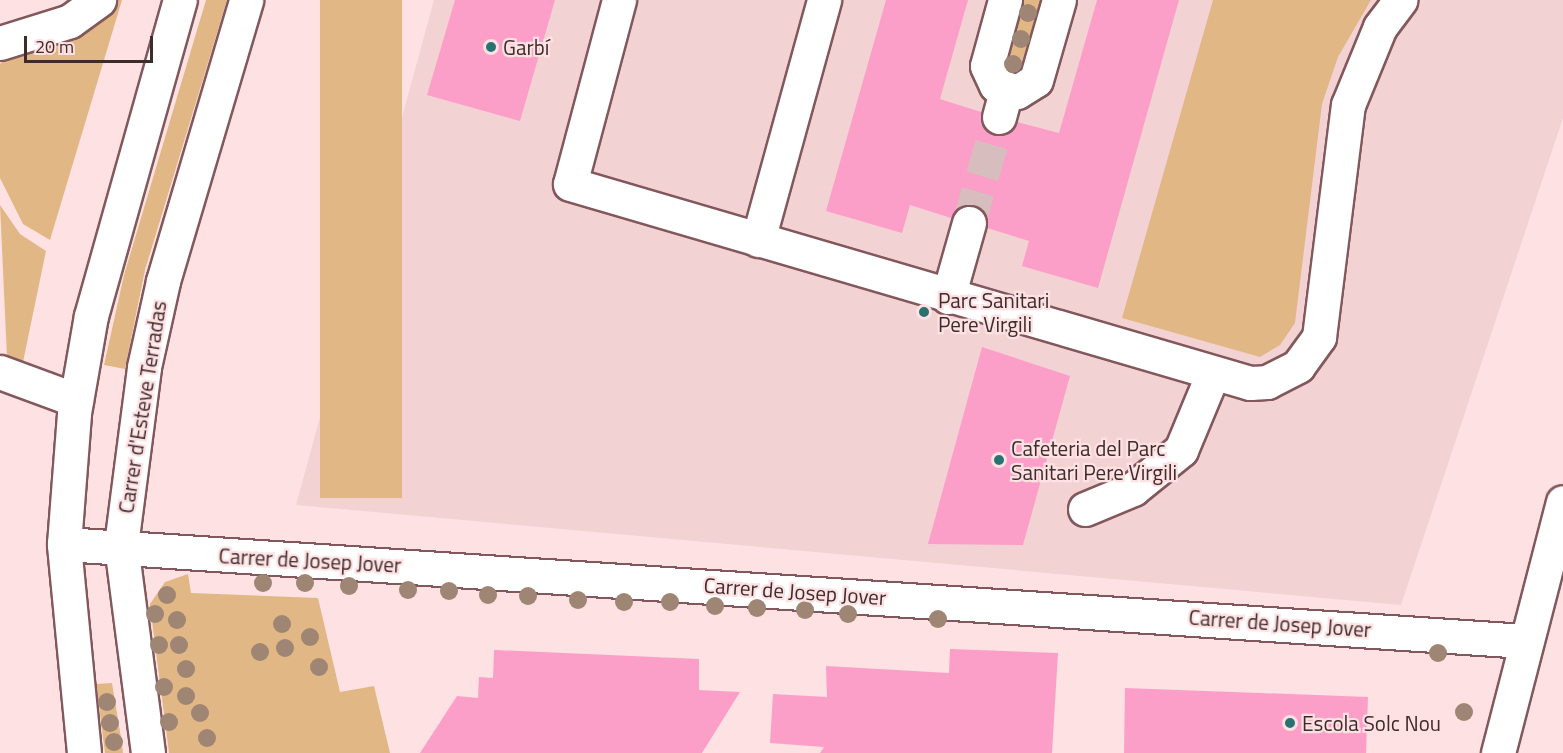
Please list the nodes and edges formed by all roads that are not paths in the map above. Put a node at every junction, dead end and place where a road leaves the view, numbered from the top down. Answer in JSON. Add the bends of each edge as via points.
{"nodes":[{"id":1,"x":99,"y":0,"type":"edge"},
{"id":2,"x":180,"y":0,"type":"edge"},
{"id":3,"x":246,"y":0,"type":"edge"},
{"id":4,"x":619,"y":0,"type":"edge"},
{"id":5,"x":825,"y":0,"type":"edge"},
{"id":6,"x":1005,"y":0,"type":"edge"},
{"id":7,"x":1059,"y":0,"type":"edge"},
{"id":8,"x":1400,"y":0,"type":"edge"},
{"id":9,"x":2,"y":37,"type":"edge"},
{"id":10,"x":969,"y":223,"type":"tunnel mouth"},
{"id":11,"x":758,"y":240,"type":"junction"},
{"id":12,"x":948,"y":297,"type":"junction"},
{"id":13,"x":0,"y":372,"type":"edge"},
{"id":14,"x":1213,"y":373,"type":"junction"},
{"id":15,"x":76,"y":400,"type":"junction"},
{"id":16,"x":1563,"y":502,"type":"edge"},
{"id":17,"x":1085,"y":509,"type":"dead end"},
{"id":18,"x":64,"y":544,"type":"junction"},
{"id":19,"x":121,"y":545,"type":"junction"},
{"id":20,"x":1525,"y":640,"type":"junction"},
{"id":21,"x":84,"y":753,"type":"edge"},
{"id":22,"x":148,"y":753,"type":"edge"},
{"id":23,"x":1498,"y":753,"type":"edge"}],
"edges":[{"from":1,"to":9,"type":"street","via":[[70,21]]},
{"from":2,"to":15,"type":"street","via":[[91,316]]},
{"from":3,"to":19,"type":"street","name":"Carrer d'Esteve Terradas","via":[[163,281],[144,367]]},
{"from":4,"to":11,"type":"street","via":[[570,184]]},
{"from":5,"to":11,"type":"street"},
{"from":6,"to":7,"type":"street","via":[[987,66],[1002,104],[1035,80]]},
{"from":8,"to":14,"type":"street","via":[[1380,27],[1348,105],[1319,337],[1298,366],[1267,382],[1250,383]]},
{"from":10,"to":12,"type":"street"},
{"from":11,"to":12,"type":"street"},
{"from":12,"to":14,"type":"street"},
{"from":13,"to":15,"type":"street"},
{"from":14,"to":17,"type":"street","via":[[1181,450],[1132,489]]},
{"from":15,"to":18,"type":"street"},
{"from":16,"to":20,"type":"street"},
{"from":18,"to":19,"type":"street","name":"Carrer de Josep Jover"},
{"from":18,"to":21,"type":"street"},
{"from":19,"to":20,"type":"street","name":"Carrer de Josep Jover","via":[[222,557]]},
{"from":19,"to":22,"type":"street","name":"Carrer d'Esteve Terradas"},
{"from":20,"to":23,"type":"street"}]}
